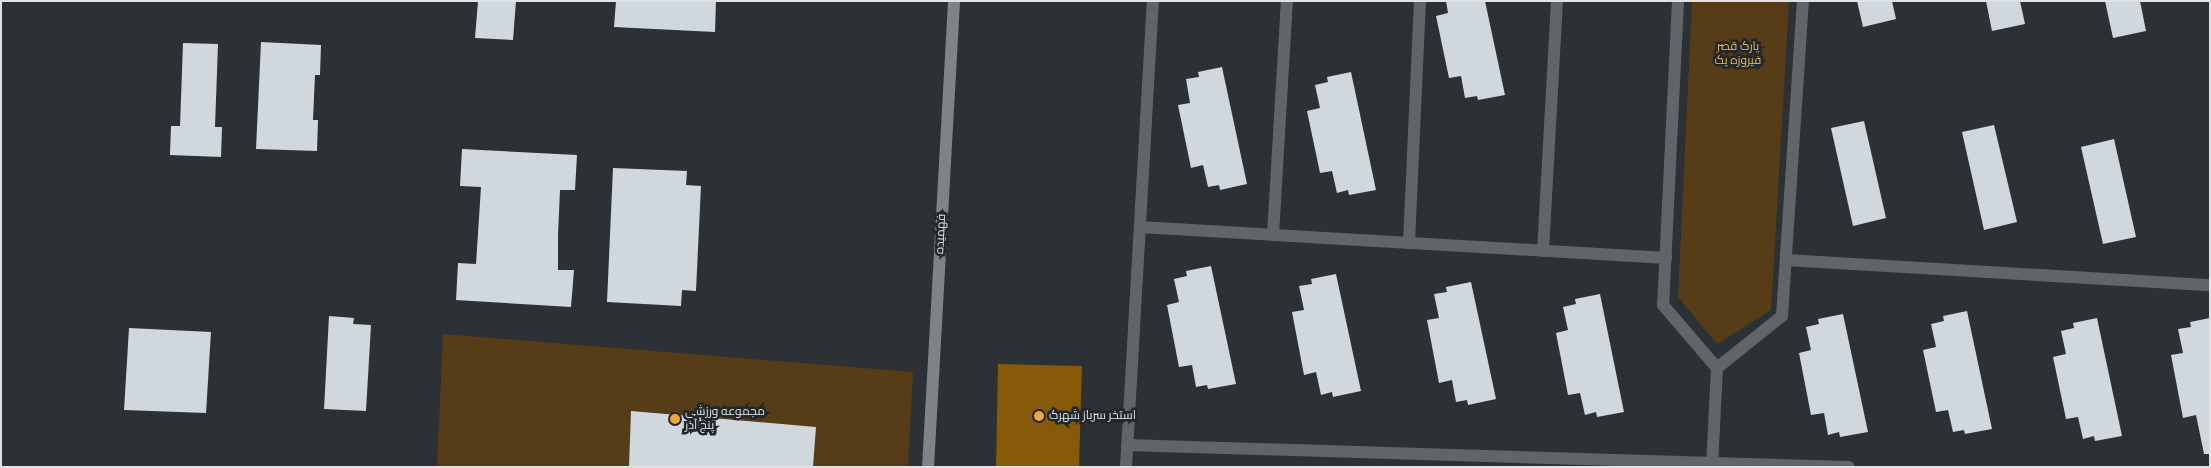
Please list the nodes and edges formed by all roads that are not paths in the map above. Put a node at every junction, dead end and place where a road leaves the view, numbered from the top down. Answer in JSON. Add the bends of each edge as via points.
{"nodes":[{"id":1,"x":954,"y":1,"type":"edge"},
{"id":2,"x":1153,"y":1,"type":"edge"},
{"id":3,"x":1287,"y":1,"type":"edge"},
{"id":4,"x":1420,"y":1,"type":"edge"},
{"id":5,"x":1557,"y":1,"type":"edge"},
{"id":6,"x":1678,"y":1,"type":"edge"},
{"id":7,"x":1803,"y":1,"type":"edge"},
{"id":8,"x":1140,"y":227,"type":"junction"},
{"id":9,"x":1273,"y":235,"type":"junction"},
{"id":10,"x":1409,"y":243,"type":"junction"},
{"id":11,"x":1543,"y":251,"type":"junction"},
{"id":12,"x":1666,"y":258,"type":"junction"},
{"id":13,"x":1786,"y":260,"type":"junction"},
{"id":14,"x":2210,"y":285,"type":"edge"},
{"id":15,"x":1717,"y":368,"type":"junction"},
{"id":16,"x":1127,"y":445,"type":"junction"},
{"id":17,"x":1712,"y":465,"type":"edge"},
{"id":18,"x":928,"y":467,"type":"edge"},
{"id":19,"x":1126,"y":467,"type":"edge"},
{"id":20,"x":1849,"y":467,"type":"edge"}],
"edges":[{"from":1,"to":18,"type":"main road","name":"فهمیده"},
{"from":2,"to":8,"type":"street"},
{"from":3,"to":9,"type":"street"},
{"from":4,"to":10,"type":"street"},
{"from":5,"to":11,"type":"street"},
{"from":6,"to":12,"type":"street"},
{"from":7,"to":13,"type":"street"},
{"from":8,"to":9,"type":"street"},
{"from":8,"to":16,"type":"street"},
{"from":9,"to":10,"type":"street"},
{"from":10,"to":11,"type":"street"},
{"from":11,"to":12,"type":"street"},
{"from":12,"to":15,"type":"street","via":[[1663,305]]},
{"from":13,"to":14,"type":"street"},
{"from":13,"to":15,"type":"street","via":[[1782,316]]},
{"from":15,"to":17,"type":"street"},
{"from":16,"to":17,"type":"street"},
{"from":16,"to":19,"type":"street"},
{"from":17,"to":20,"type":"street"}]}
